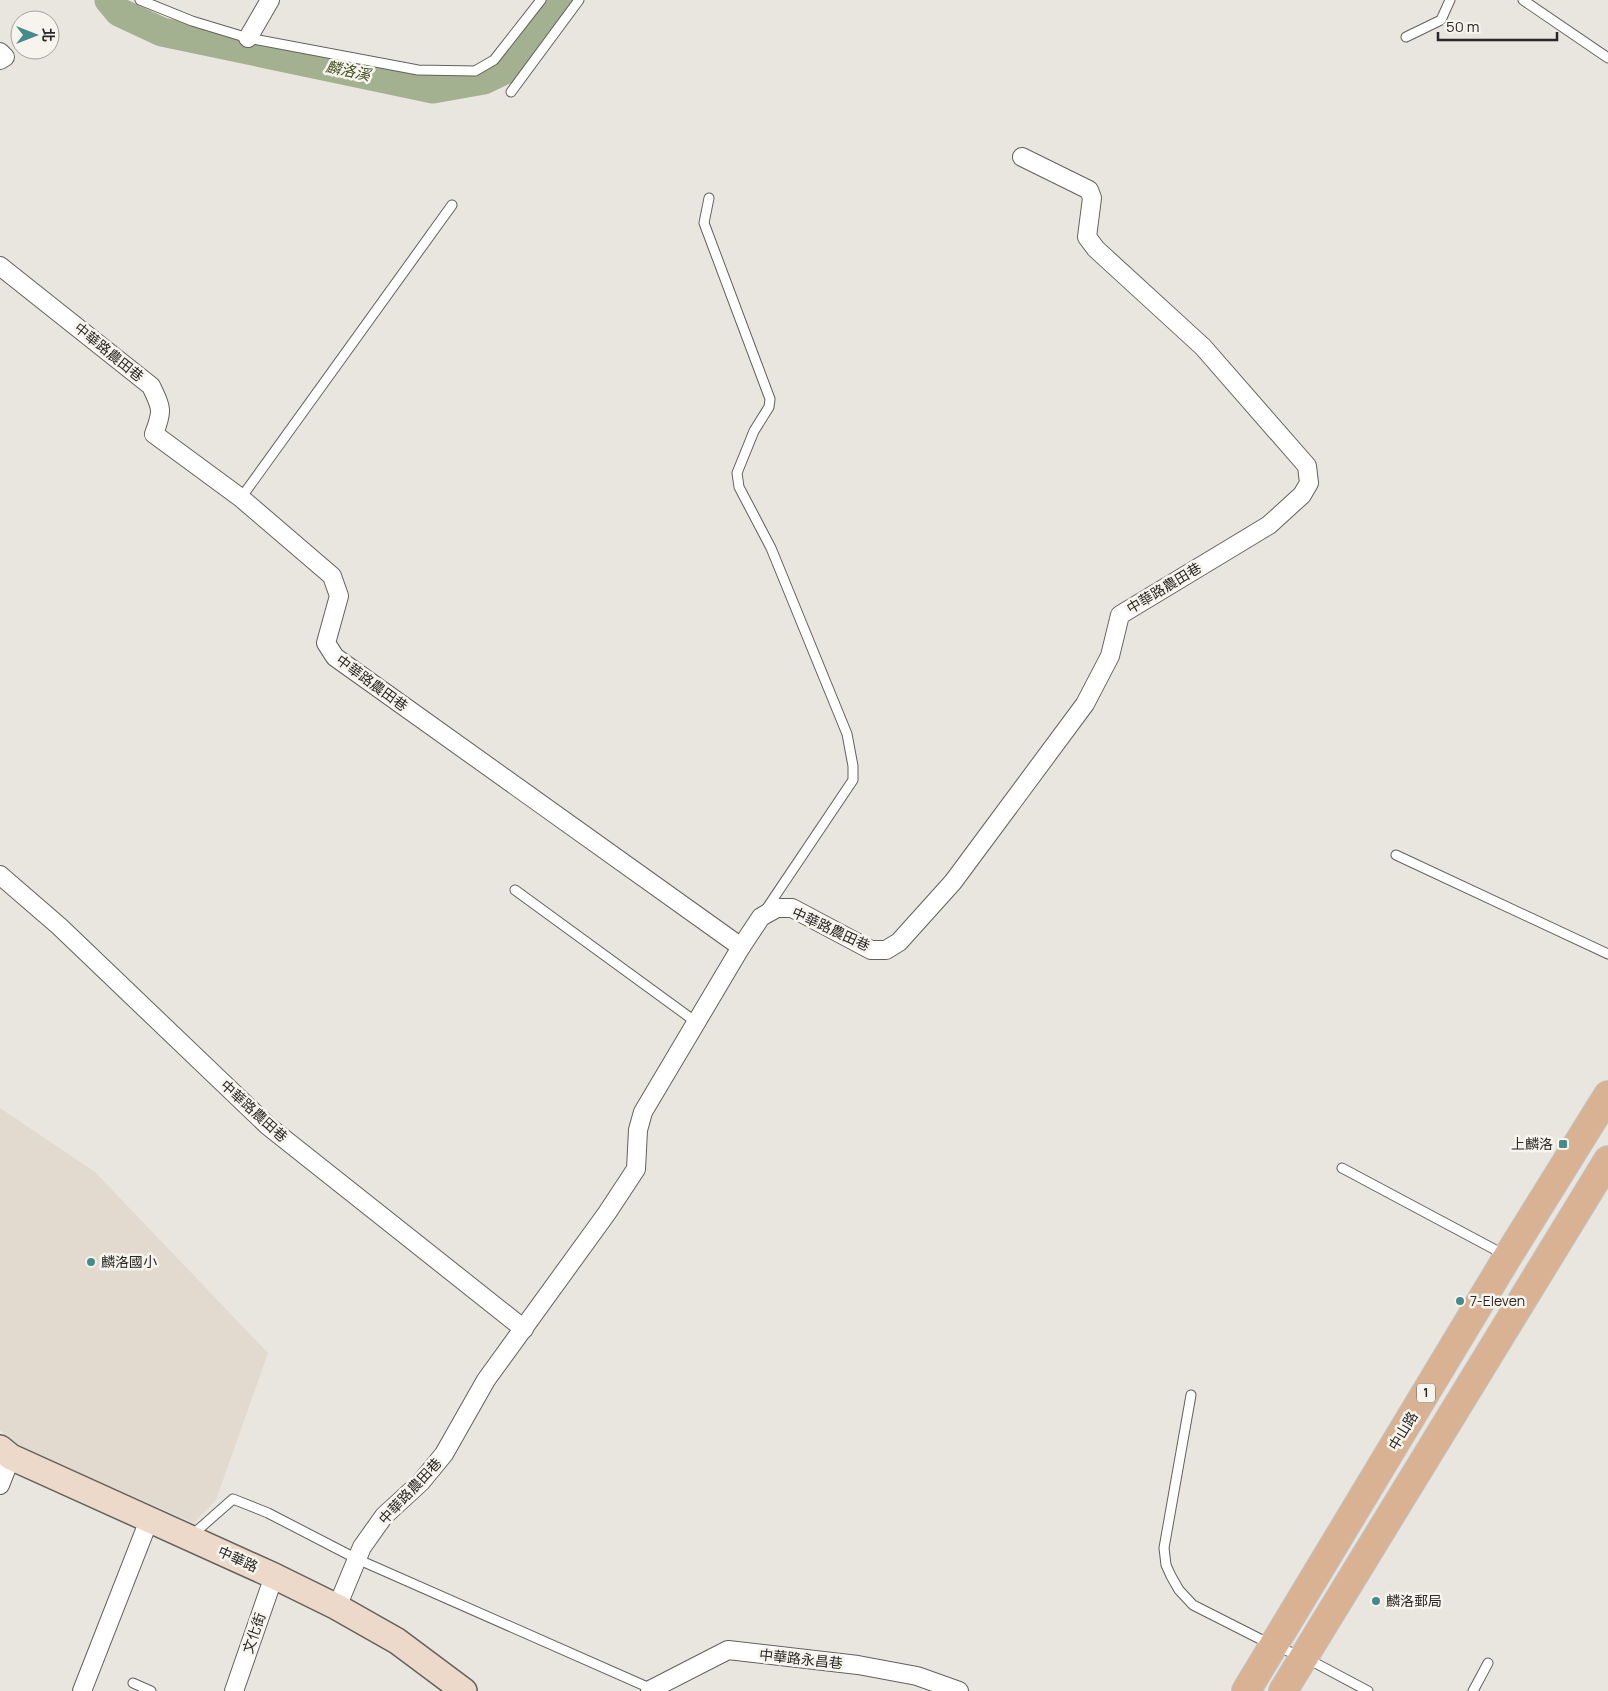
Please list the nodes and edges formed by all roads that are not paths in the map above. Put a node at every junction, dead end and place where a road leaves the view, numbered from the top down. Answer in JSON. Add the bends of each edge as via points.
{"nodes":[{"id":1,"x":140,"y":0,"type":"edge"},
{"id":2,"x":270,"y":0,"type":"edge"},
{"id":3,"x":541,"y":0,"type":"edge"},
{"id":4,"x":579,"y":0,"type":"edge"},
{"id":5,"x":1450,"y":0,"type":"edge"},
{"id":6,"x":1523,"y":0,"type":"edge"},
{"id":7,"x":1406,"y":37,"type":"dead end"},
{"id":8,"x":248,"y":38,"type":"junction"},
{"id":9,"x":0,"y":52,"type":"edge"},
{"id":10,"x":1608,"y":58,"type":"edge"},
{"id":11,"x":0,"y":60,"type":"edge"},
{"id":12,"x":511,"y":92,"type":"dead end"},
{"id":13,"x":1022,"y":157,"type":"dead end"},
{"id":14,"x":709,"y":198,"type":"dead end"},
{"id":15,"x":452,"y":205,"type":"dead end"},
{"id":16,"x":0,"y":266,"type":"edge"},
{"id":17,"x":242,"y":498,"type":"junction"},
{"id":18,"x":1396,"y":856,"type":"dead end"},
{"id":19,"x":0,"y":875,"type":"edge"},
{"id":20,"x":515,"y":890,"type":"dead end"},
{"id":21,"x":762,"y":917,"type":"junction"},
{"id":22,"x":741,"y":947,"type":"junction"},
{"id":23,"x":1608,"y":954,"type":"edge"},
{"id":24,"x":696,"y":1022,"type":"junction"},
{"id":25,"x":1608,"y":1096,"type":"edge"},
{"id":26,"x":1608,"y":1160,"type":"edge"},
{"id":27,"x":1342,"y":1168,"type":"dead end"},
{"id":28,"x":1555,"y":1180,"type":"junction"},
{"id":29,"x":1583,"y":1200,"type":"junction"},
{"id":30,"x":1508,"y":1256,"type":"junction"},
{"id":31,"x":524,"y":1329,"type":"junction"},
{"id":32,"x":1191,"y":1395,"type":"dead end"},
{"id":33,"x":6,"y":1452,"type":"edge"},
{"id":34,"x":0,"y":1485,"type":"edge"},
{"id":35,"x":149,"y":1520,"type":"junction"},
{"id":36,"x":189,"y":1538,"type":"junction"},
{"id":37,"x":357,"y":1559,"type":"junction"},
{"id":38,"x":274,"y":1576,"type":"junction"},
{"id":39,"x":337,"y":1607,"type":"junction"},
{"id":40,"x":1274,"y":1646,"type":"junction"},
{"id":41,"x":1304,"y":1657,"type":"junction"},
{"id":42,"x":1488,"y":1663,"type":"dead end"},
{"id":43,"x":133,"y":1683,"type":"dead end"},
{"id":44,"x":459,"y":1689,"type":"edge"},
{"id":45,"x":651,"y":1690,"type":"edge"},
{"id":46,"x":82,"y":1691,"type":"edge"},
{"id":47,"x":151,"y":1691,"type":"edge"},
{"id":48,"x":234,"y":1691,"type":"edge"},
{"id":49,"x":959,"y":1691,"type":"edge"},
{"id":50,"x":1246,"y":1691,"type":"edge"},
{"id":51,"x":1283,"y":1691,"type":"edge"},
{"id":52,"x":1368,"y":1691,"type":"edge"},
{"id":53,"x":1473,"y":1691,"type":"edge"}],
"edges":[{"from":1,"to":8,"type":"lane","via":[[192,21]]},
{"from":2,"to":8,"type":"street"},
{"from":3,"to":8,"type":"lane","via":[[494,60],[475,71],[418,70]]},
{"from":4,"to":12,"type":"lane"},
{"from":5,"to":7,"type":"lane","via":[[1441,20]]},
{"from":6,"to":10,"type":"lane"},
{"from":9,"to":11,"type":"street","via":[[5,57]]},
{"from":13,"to":21,"type":"street","name":"中華路農田巷","via":[[1090,190],[1092,198],[1087,237],[1096,249],[1203,347],[1307,466],[1309,482],[1302,495],[1269,525],[1120,615],[1110,656],[1085,704],[953,882],[899,942],[886,950],[871,950],[792,908],[777,908]]},
{"from":14,"to":21,"type":"lane","via":[[704,223],[770,399],[737,474],[739,487],[775,557],[847,734],[854,766],[853,780]]},
{"from":15,"to":17,"type":"lane"},
{"from":16,"to":17,"type":"street","name":"中華路農田巷","via":[[151,386],[160,406],[154,434]]},
{"from":17,"to":22,"type":"street","name":"中華路農田巷","via":[[332,576],[339,596],[326,643],[335,657]]},
{"from":18,"to":23,"type":"lane"},
{"from":19,"to":31,"type":"street","name":"中華路農田巷","via":[[59,926],[268,1126]]},
{"from":20,"to":24,"type":"lane"},
{"from":21,"to":22,"type":"street","name":"中華路農田巷"},
{"from":22,"to":24,"type":"street","name":"中華路農田巷"},
{"from":24,"to":31,"type":"street","name":"中華路農田巷","via":[[643,1112],[638,1130],[636,1169]]},
{"from":25,"to":28,"type":"main road","name":"中山路","number":"1"},
{"from":26,"to":29,"type":"main road"},
{"from":27,"to":30,"type":"lane"},
{"from":28,"to":29,"type":"main road"},
{"from":28,"to":30,"type":"main road","name":"中山路","number":"1"},
{"from":29,"to":41,"type":"main road"},
{"from":30,"to":40,"type":"main road","name":"中山路","number":"1"},
{"from":31,"to":37,"type":"street","name":"中華路農田巷","via":[[486,1380],[444,1454],[421,1482],[384,1516]]},
{"from":32,"to":40,"type":"lane","via":[[1164,1548],[1166,1565],[1179,1590],[1193,1605]]},
{"from":33,"to":34,"type":"street"},
{"from":33,"to":35,"type":"street","name":"中華路"},
{"from":35,"to":36,"type":"street","name":"中華路"},
{"from":35,"to":46,"type":"street"},
{"from":36,"to":37,"type":"lane","via":[[233,1499],[268,1513]]},
{"from":36,"to":38,"type":"street","name":"中華路"},
{"from":37,"to":39,"type":"street","name":"中華路農田巷"},
{"from":37,"to":45,"type":"lane"},
{"from":38,"to":39,"type":"street","name":"中華路"},
{"from":38,"to":48,"type":"street","name":"文化街"},
{"from":39,"to":44,"type":"street","name":"中華路","via":[[397,1641]]},
{"from":40,"to":41,"type":"lane"},
{"from":40,"to":50,"type":"main road","name":"中山路","number":"1"},
{"from":41,"to":51,"type":"main road"},
{"from":41,"to":52,"type":"lane"},
{"from":42,"to":53,"type":"lane"},
{"from":43,"to":47,"type":"lane"},
{"from":45,"to":49,"type":"street","name":"中華路永昌巷","via":[[728,1650],[858,1665],[917,1676]]}]}
